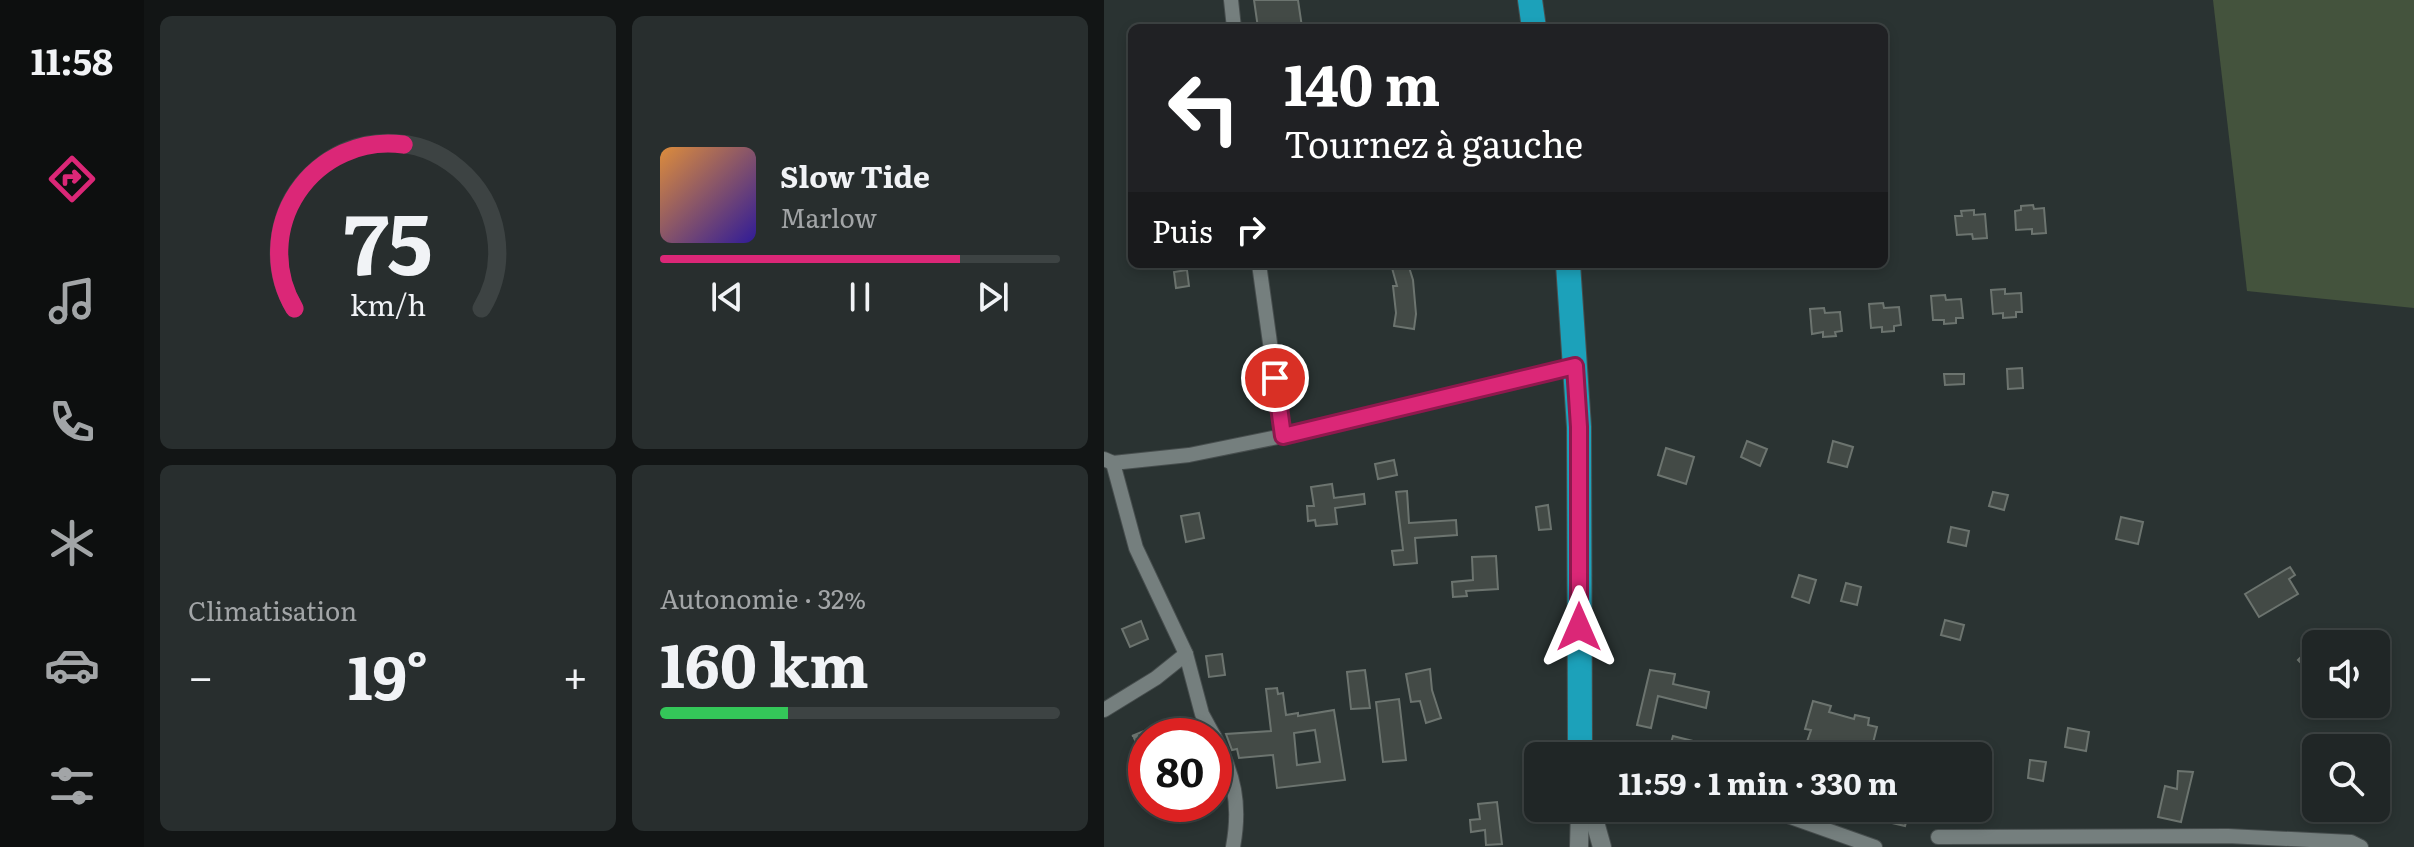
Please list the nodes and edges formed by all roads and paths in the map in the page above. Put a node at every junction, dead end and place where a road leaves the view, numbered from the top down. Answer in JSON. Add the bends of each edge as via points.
{"nodes":[{"id":1,"x":1231,"y":0,"type":"edge"},
{"id":2,"x":1530,"y":0,"type":"edge"},
{"id":3,"x":1234,"y":24,"type":"edge"},
{"id":4,"x":1533,"y":24,"type":"edge"},
{"id":5,"x":1260,"y":268,"type":"edge"},
{"id":6,"x":1568,"y":268,"type":"edge"},
{"id":7,"x":1575,"y":366,"type":"junction"},
{"id":8,"x":1283,"y":436,"type":"junction"},
{"id":9,"x":1108,"y":461,"type":"edge"},
{"id":10,"x":1186,"y":654,"type":"junction"},
{"id":11,"x":1104,"y":710,"type":"edge"},
{"id":12,"x":1204,"y":718,"type":"edge"},
{"id":13,"x":1580,"y":742,"type":"edge"},
{"id":14,"x":1232,"y":779,"type":"edge"},
{"id":15,"x":1580,"y":822,"type":"edge"},
{"id":16,"x":1595,"y":822,"type":"edge"},
{"id":17,"x":1804,"y":822,"type":"edge"},
{"id":18,"x":1938,"y":837,"type":"dead end"},
{"id":19,"x":1233,"y":847,"type":"edge"},
{"id":20,"x":1579,"y":847,"type":"edge"},
{"id":21,"x":1602,"y":847,"type":"edge"},
{"id":22,"x":1875,"y":847,"type":"edge"},
{"id":23,"x":2361,"y":847,"type":"edge"}],
"edges":[{"from":1,"to":3,"type":"street"},
{"from":2,"to":4,"type":"highway"},
{"from":5,"to":8,"type":"street"},
{"from":6,"to":7,"type":"highway"},
{"from":7,"to":8,"type":"street"},
{"from":7,"to":13,"type":"highway"},
{"from":8,"to":9,"type":"street","via":[[1189,455]]},
{"from":9,"to":10,"type":"street","via":[[1136,548]]},
{"from":10,"to":11,"type":"street"},
{"from":10,"to":12,"type":"street"},
{"from":14,"to":19,"type":"street"},
{"from":15,"to":20,"type":"street"},
{"from":16,"to":21,"type":"street"},
{"from":17,"to":22,"type":"street"},
{"from":18,"to":23,"type":"street","via":[[2228,836],[2351,842]]}]}
